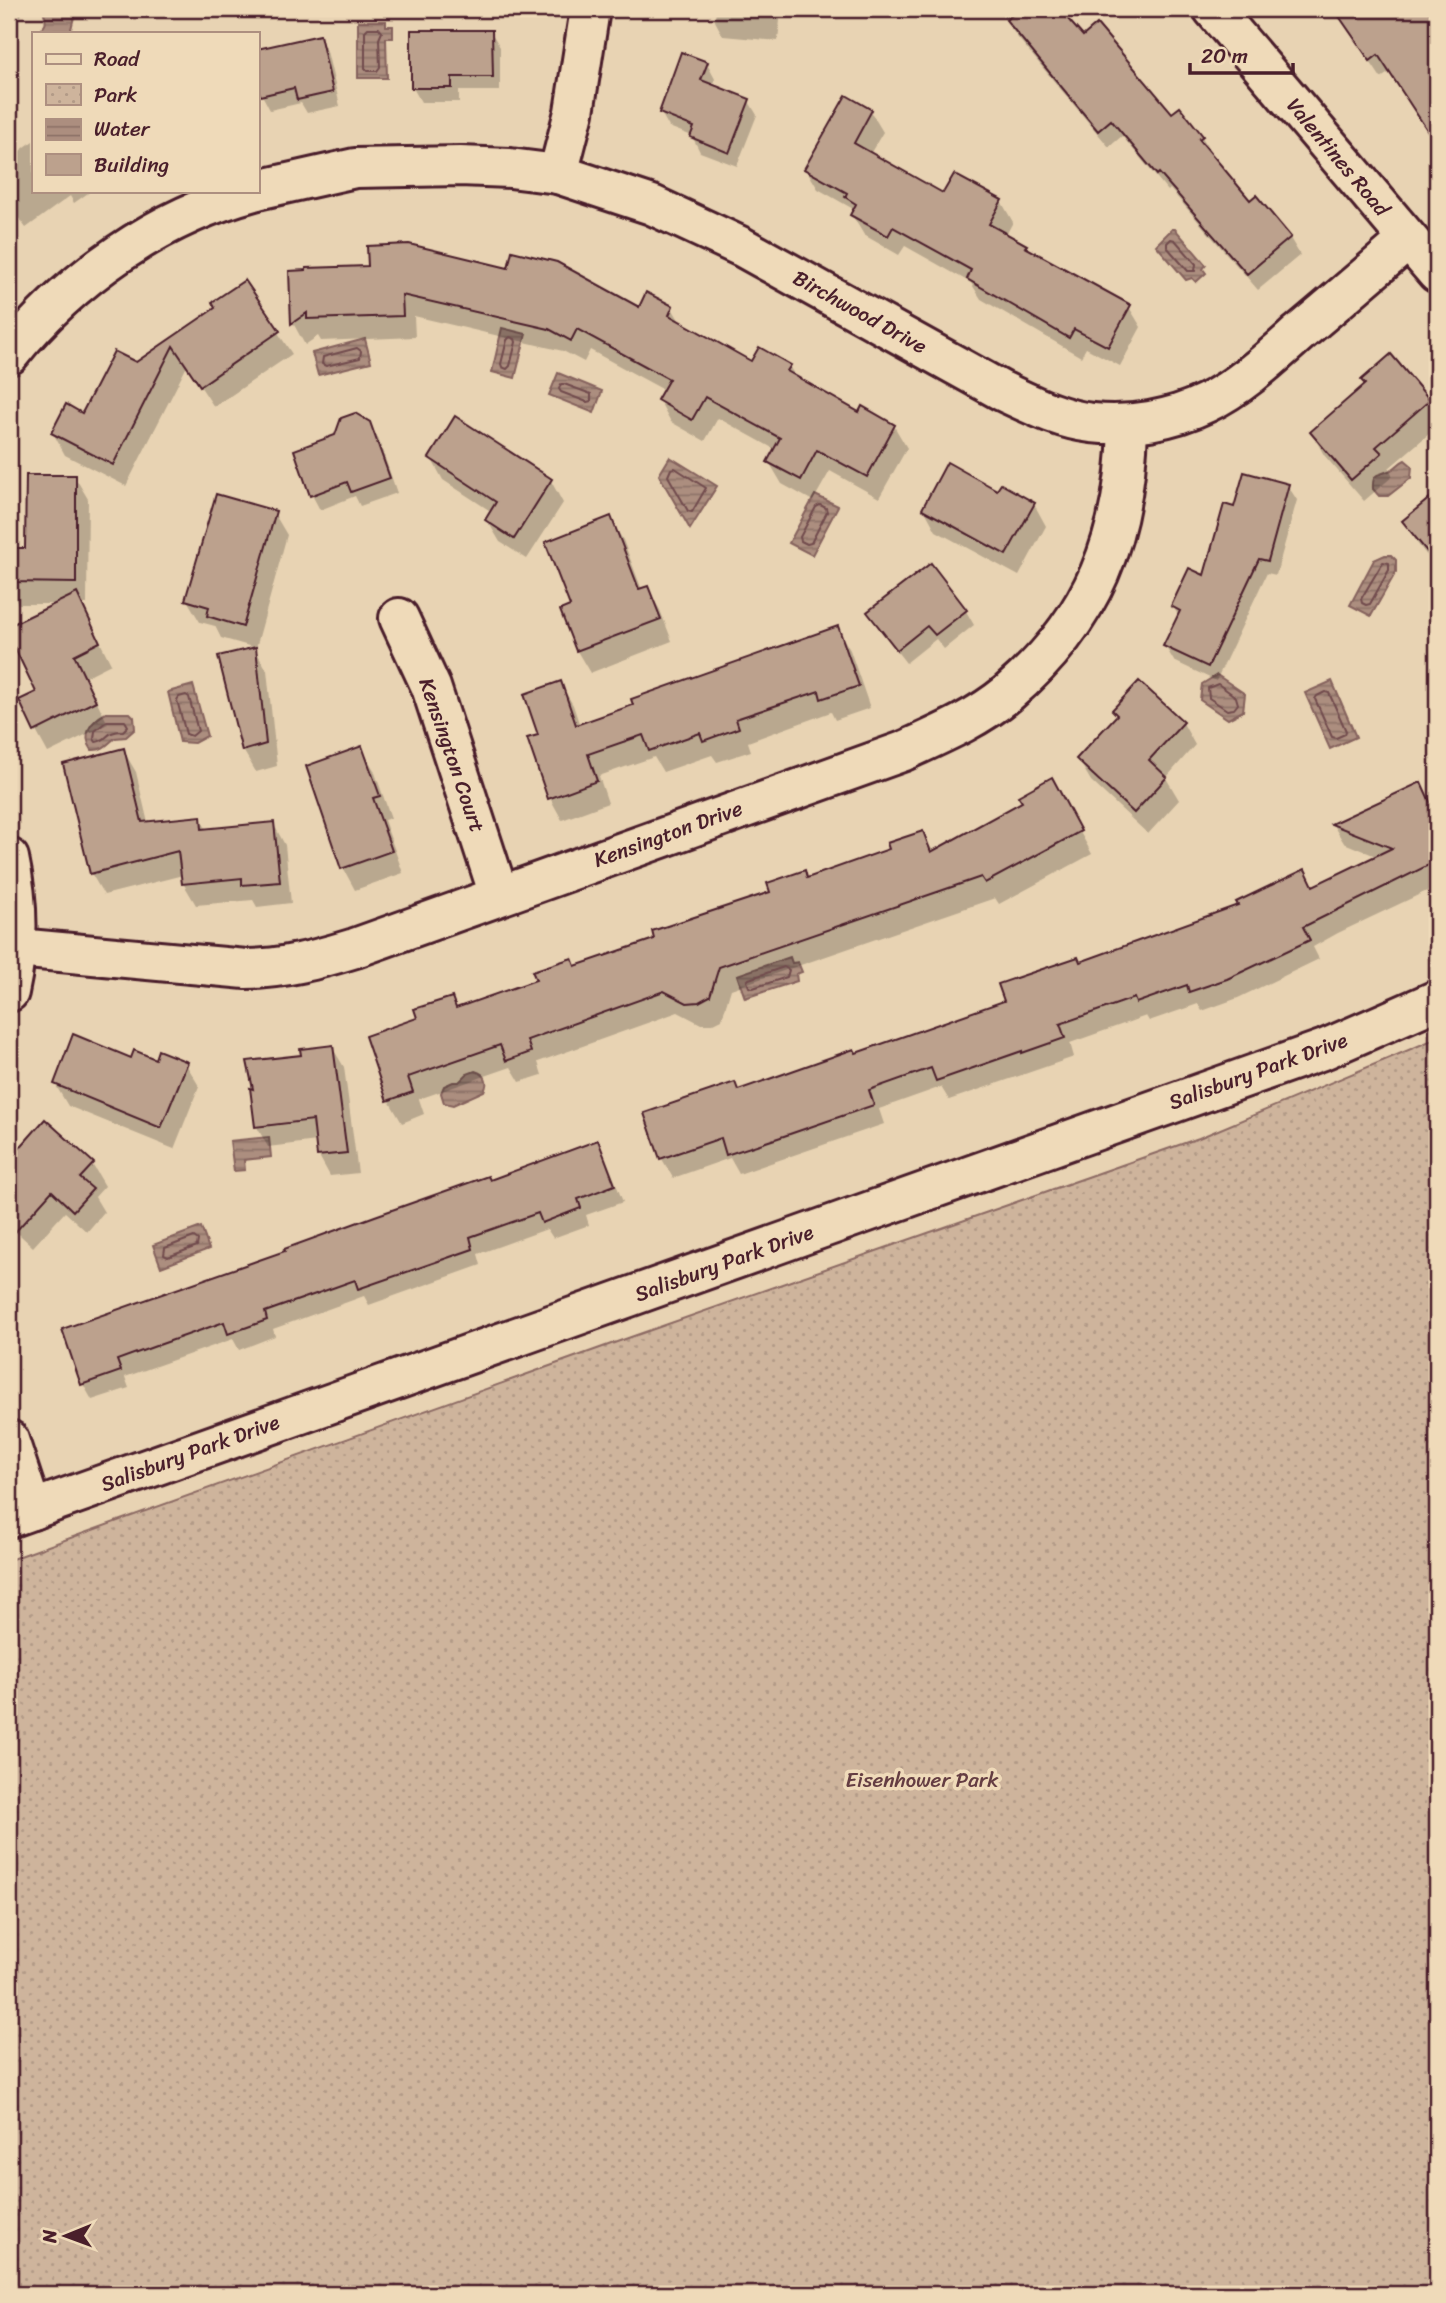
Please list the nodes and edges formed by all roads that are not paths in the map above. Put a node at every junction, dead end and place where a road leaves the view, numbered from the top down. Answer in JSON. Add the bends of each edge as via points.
{"nodes":[{"id":1,"x":590,"y":9,"type":"edge"},
{"id":2,"x":1213,"y":9,"type":"edge"},
{"id":3,"x":558,"y":174,"type":"junction"},
{"id":4,"x":259,"y":189,"type":"edge"},
{"id":5,"x":250,"y":192,"type":"edge"},
{"id":6,"x":1408,"y":240,"type":"junction"},
{"id":7,"x":1437,"y":273,"type":"edge"},
{"id":8,"x":9,"y":355,"type":"edge"},
{"id":9,"x":1128,"y":425,"type":"junction"},
{"id":10,"x":400,"y":618,"type":"dead end"},
{"id":11,"x":9,"y":858,"type":"edge"},
{"id":12,"x":499,"y":895,"type":"junction"},
{"id":13,"x":17,"y":948,"type":"junction"},
{"id":14,"x":9,"y":992,"type":"edge"},
{"id":15,"x":1437,"y":1000,"type":"edge"},
{"id":16,"x":9,"y":1440,"type":"edge"},
{"id":17,"x":20,"y":1514,"type":"edge"}],
"edges":[{"from":1,"to":3,"type":"street","via":[[574,112]]},
{"from":2,"to":6,"type":"street","name":"Valentines Road"},
{"from":3,"to":4,"type":"street","name":"Birchwood Drive","via":[[460,166],[355,168]]},
{"from":3,"to":9,"type":"street","name":"Birchwood Drive","via":[[652,205],[742,247],[1046,411],[1089,423]]},
{"from":5,"to":8,"type":"street","name":"Birchwood Drive","via":[[200,209],[115,257],[58,300]]},
{"from":6,"to":7,"type":"street","name":"Valentines Road"},
{"from":6,"to":9,"type":"street","name":"Birchwood Drive","via":[[1235,386],[1174,415]]},
{"from":9,"to":12,"type":"street","name":"Kensington Drive","via":[[1122,501],[1098,580],[1053,648],[1007,694],[943,734],[904,751]]},
{"from":10,"to":12,"type":"street","name":"Kensington Court","via":[[438,707]]},
{"from":11,"to":13,"type":"street"},
{"from":12,"to":13,"type":"street","name":"Kensington Drive","via":[[342,952],[265,969]]},
{"from":13,"to":14,"type":"street"},
{"from":15,"to":17,"type":"street","name":"Salisbury Park Drive","via":[[1325,1049]]},
{"from":16,"to":17,"type":"street"}]}
